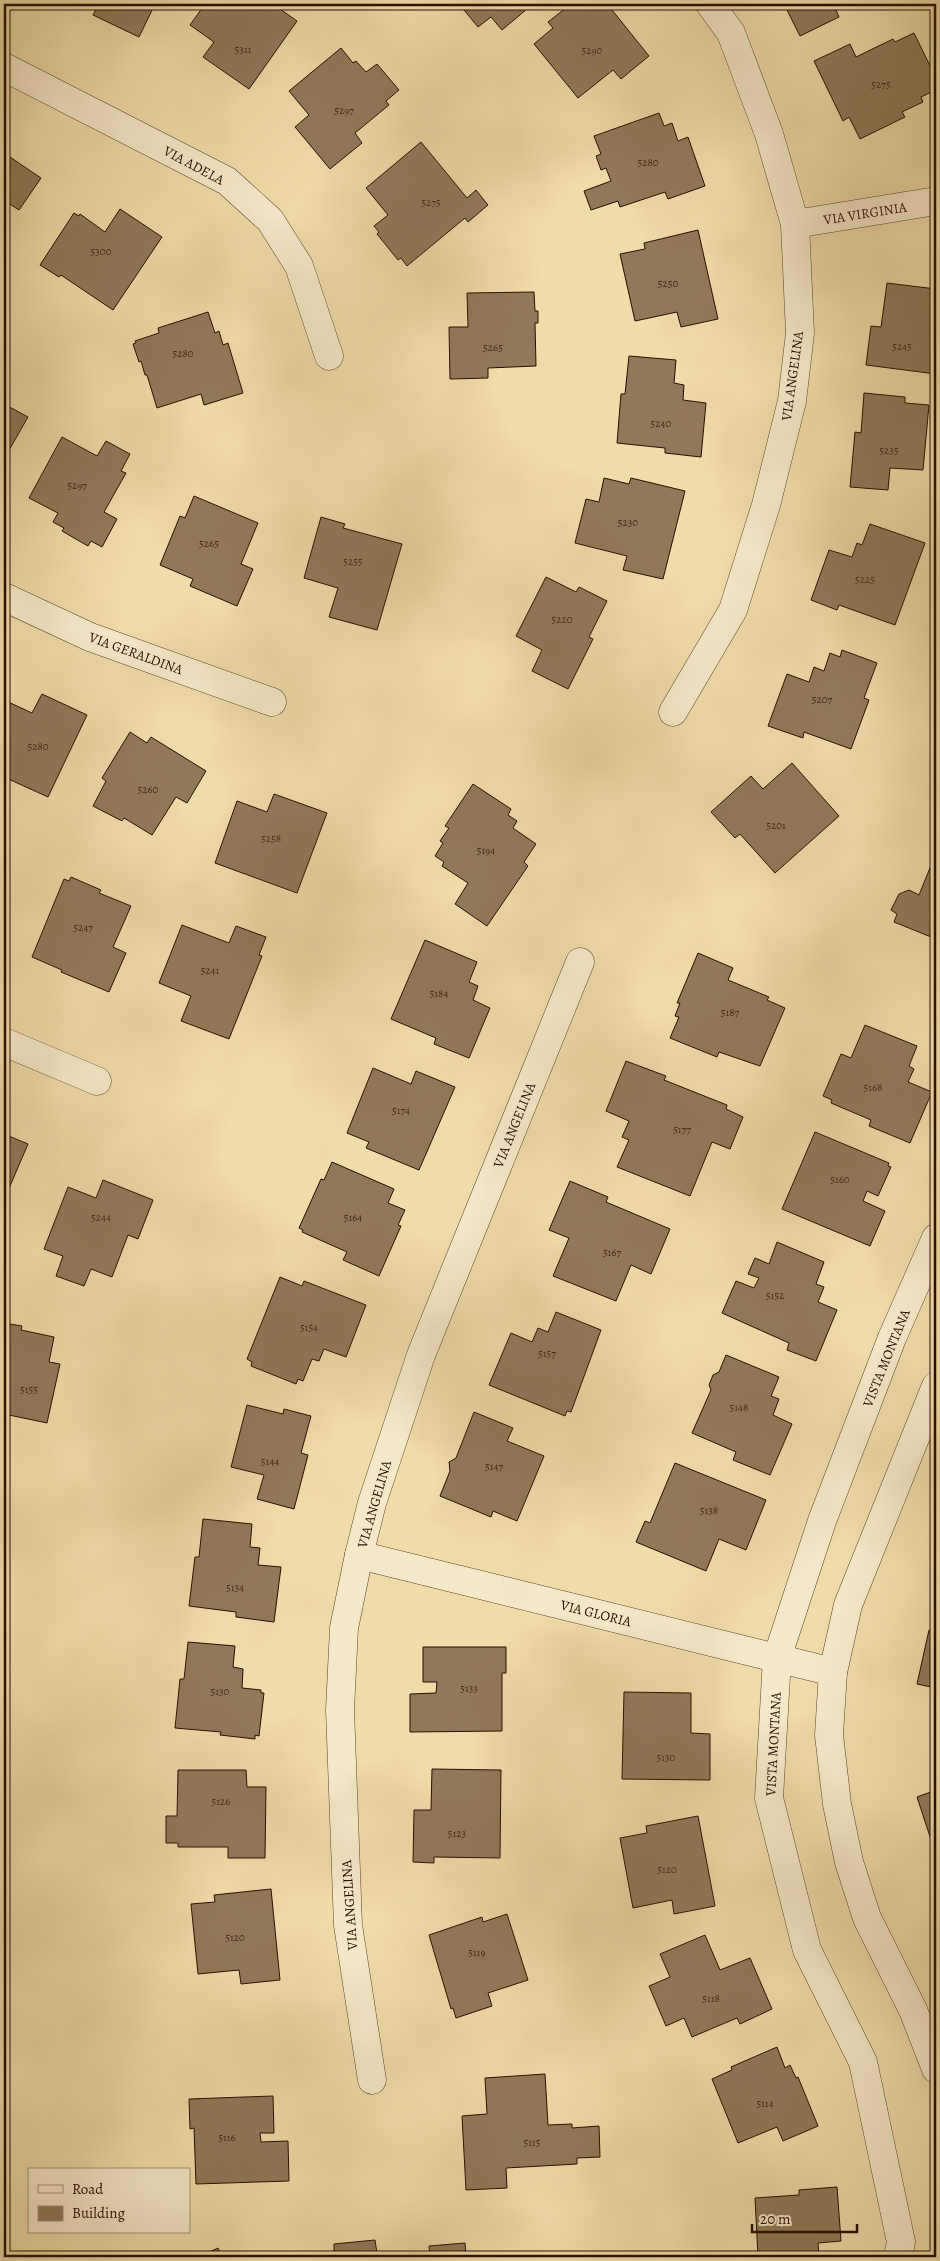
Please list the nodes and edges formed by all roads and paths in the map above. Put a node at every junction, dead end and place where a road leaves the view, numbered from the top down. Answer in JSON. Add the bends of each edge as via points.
{"nodes":[{"id":1,"x":710,"y":4,"type":"edge"},
{"id":2,"x":4,"y":67,"type":"edge"},
{"id":3,"x":936,"y":201,"type":"edge"},
{"id":4,"x":795,"y":224,"type":"junction"},
{"id":5,"x":329,"y":356,"type":"dead end"},
{"id":6,"x":4,"y":597,"type":"edge"},
{"id":7,"x":272,"y":702,"type":"dead end"},
{"id":8,"x":673,"y":712,"type":"dead end"},
{"id":9,"x":580,"y":962,"type":"dead end"},
{"id":10,"x":4,"y":1042,"type":"edge"},
{"id":11,"x":97,"y":1081,"type":"dead end"},
{"id":12,"x":936,"y":1238,"type":"edge"},
{"id":13,"x":936,"y":1386,"type":"edge"},
{"id":14,"x":359,"y":1555,"type":"junction"},
{"id":15,"x":777,"y":1658,"type":"junction"},
{"id":16,"x":833,"y":1672,"type":"junction"},
{"id":17,"x":936,"y":2069,"type":"edge"},
{"id":18,"x":372,"y":2080,"type":"dead end"},
{"id":19,"x":898,"y":2257,"type":"edge"}],
"edges":[{"from":1,"to":4,"type":"street","name":"VIA ANGELINA","via":[[731,33],[769,134]]},
{"from":2,"to":5,"type":"street","name":"VIA ADELA","via":[[227,181],[270,220],[299,266]]},
{"from":3,"to":4,"type":"street","name":"VIA VIRGINIA"},
{"from":4,"to":8,"type":"street","name":"VIA ANGELINA","via":[[800,333],[792,401],[766,505],[733,610]]},
{"from":6,"to":7,"type":"street","name":"VIA GERALDINA","via":[[90,637]]},
{"from":9,"to":14,"type":"street","name":"VIA ANGELINA","via":[[421,1355],[372,1503]]},
{"from":10,"to":11,"type":"street"},
{"from":12,"to":15,"type":"street","name":"VISTA MONTANA","via":[[892,1338],[822,1521]]},
{"from":13,"to":16,"type":"street","via":[[848,1605]]},
{"from":14,"to":15,"type":"street","name":"VIA GLORIA"},
{"from":14,"to":18,"type":"street","name":"VIA ANGELINA","via":[[344,1628],[340,1710],[348,1925]]},
{"from":15,"to":16,"type":"street","name":"VIA GLORIA"},
{"from":15,"to":19,"type":"street","name":"VISTA MONTANA","via":[[769,1798],[807,1950],[863,2062],[901,2242]]},
{"from":16,"to":17,"type":"street","via":[[829,1734],[849,1862],[867,1918],[913,2010]]}]}
